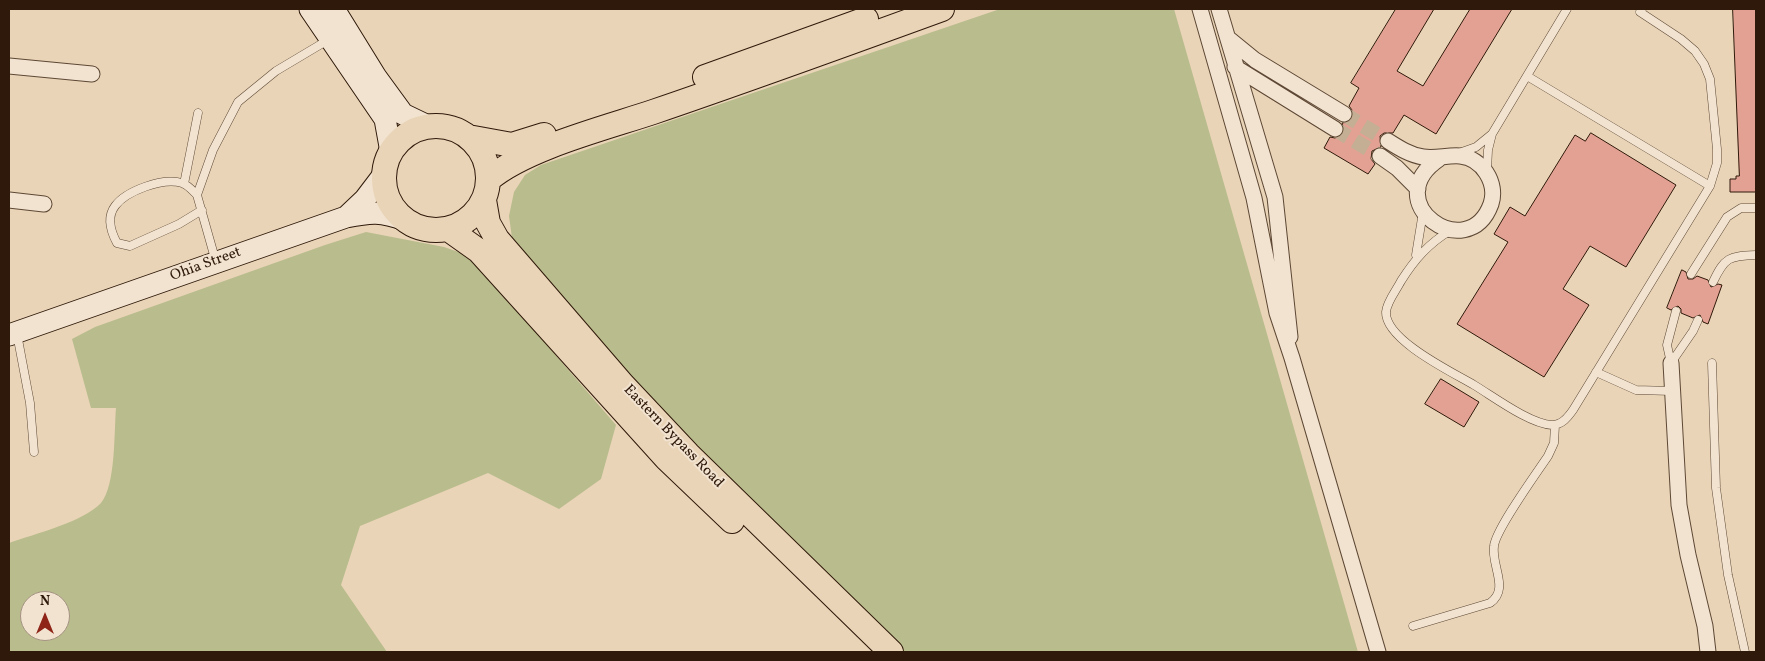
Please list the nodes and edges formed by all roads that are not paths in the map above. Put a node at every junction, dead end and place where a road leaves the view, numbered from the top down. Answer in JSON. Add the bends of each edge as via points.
{"nodes":[{"id":1,"x":310,"y":9,"type":"edge"},
{"id":2,"x":334,"y":9,"type":"edge"},
{"id":3,"x":894,"y":9,"type":"edge"},
{"id":4,"x":942,"y":9,"type":"edge"},
{"id":5,"x":1200,"y":9,"type":"edge"},
{"id":6,"x":1219,"y":9,"type":"edge"},
{"id":7,"x":1567,"y":9,"type":"edge"},
{"id":8,"x":1638,"y":10,"type":"edge"},
{"id":9,"x":1228,"y":38,"type":"junction"},
{"id":10,"x":330,"y":39,"type":"junction"},
{"id":11,"x":1212,"y":49,"type":"junction"},
{"id":12,"x":9,"y":66,"type":"edge"},
{"id":13,"x":1238,"y":70,"type":"junction"},
{"id":14,"x":92,"y":74,"type":"dead end"},
{"id":15,"x":1527,"y":76,"type":"junction"},
{"id":16,"x":198,"y":113,"type":"dead end"},
{"id":17,"x":1344,"y":114,"type":"tunnel mouth"},
{"id":18,"x":430,"y":127,"type":"junction"},
{"id":19,"x":1335,"y":129,"type":"tunnel mouth"},
{"id":20,"x":1492,"y":134,"type":"junction"},
{"id":21,"x":468,"y":136,"type":"junction"},
{"id":22,"x":1388,"y":141,"type":"tunnel mouth"},
{"id":23,"x":1380,"y":156,"type":"tunnel mouth"},
{"id":24,"x":1445,"y":158,"type":"junction"},
{"id":25,"x":388,"y":163,"type":"junction"},
{"id":26,"x":1488,"y":175,"type":"junction"},
{"id":27,"x":184,"y":184,"type":"junction"},
{"id":28,"x":1710,"y":186,"type":"junction"},
{"id":29,"x":1418,"y":189,"type":"junction"},
{"id":30,"x":486,"y":190,"type":"junction"},
{"id":31,"x":197,"y":195,"type":"junction"},
{"id":32,"x":9,"y":200,"type":"edge"},
{"id":33,"x":44,"y":204,"type":"dead end"},
{"id":34,"x":1756,"y":208,"type":"edge"},
{"id":35,"x":202,"y":210,"type":"junction"},
{"id":36,"x":1423,"y":211,"type":"junction"},
{"id":37,"x":346,"y":218,"type":"junction"},
{"id":38,"x":406,"y":220,"type":"junction"},
{"id":39,"x":448,"y":229,"type":"junction"},
{"id":40,"x":1451,"y":230,"type":"junction"},
{"id":41,"x":1756,"y":255,"type":"edge"},
{"id":42,"x":1416,"y":257,"type":"junction"},
{"id":43,"x":216,"y":262,"type":"junction"},
{"id":44,"x":1691,"y":274,"type":"dead end"},
{"id":45,"x":1713,"y":282,"type":"dead end"},
{"id":46,"x":1676,"y":311,"type":"dead end"},
{"id":47,"x":1698,"y":320,"type":"dead end"},
{"id":48,"x":11,"y":334,"type":"edge"},
{"id":49,"x":1292,"y":358,"type":"junction"},
{"id":50,"x":1671,"y":363,"type":"junction"},
{"id":51,"x":1712,"y":363,"type":"dead end"},
{"id":52,"x":1596,"y":372,"type":"junction"},
{"id":53,"x":1672,"y":392,"type":"junction"},
{"id":54,"x":1555,"y":425,"type":"junction"},
{"id":55,"x":34,"y":452,"type":"dead end"},
{"id":56,"x":1413,"y":626,"type":"dead end"},
{"id":57,"x":870,"y":652,"type":"edge"},
{"id":58,"x":892,"y":652,"type":"edge"},
{"id":59,"x":1378,"y":652,"type":"edge"},
{"id":60,"x":1708,"y":652,"type":"edge"},
{"id":61,"x":1745,"y":652,"type":"edge"}],
"edges":[{"from":1,"to":10,"type":"street"},
{"from":2,"to":18,"type":"street","via":[[403,114]]},
{"from":3,"to":21,"type":"main road","via":[[512,145]]},
{"from":4,"to":30,"type":"main road","via":[[543,150],[502,168]]},
{"from":5,"to":11,"type":"street"},
{"from":6,"to":9,"type":"street"},
{"from":7,"to":15,"type":"lane"},
{"from":8,"to":28,"type":"lane","via":[[1681,39],[1704,64],[1710,79],[1717,149],[1717,164]]},
{"from":9,"to":13,"type":"street"},
{"from":9,"to":17,"type":"street","via":[[1255,60]]},
{"from":10,"to":25,"type":"street","via":[[385,119]]},
{"from":10,"to":31,"type":"lane","via":[[276,71],[238,102],[213,150]]},
{"from":11,"to":13,"type":"street"},
{"from":11,"to":49,"type":"street","via":[[1254,198],[1282,334]]},
{"from":12,"to":14,"type":"street"},
{"from":13,"to":19,"type":"street"},
{"from":13,"to":49,"type":"street","via":[[1275,197]]},
{"from":15,"to":20,"type":"lane"},
{"from":15,"to":28,"type":"lane"},
{"from":16,"to":27,"type":"lane"},
{"from":18,"to":21,"type":"main road","via":[[453,129]]},
{"from":18,"to":25,"type":"main road","via":[[408,135]]},
{"from":20,"to":24,"type":"lane","via":[[1476,146]]},
{"from":20,"to":26,"type":"lane","via":[[1486,162]]},
{"from":21,"to":30,"type":"main road","via":[[483,155]]},
{"from":22,"to":24,"type":"street","via":[[1407,152]]},
{"from":23,"to":29,"type":"street"},
{"from":24,"to":26,"type":"street","via":[[1463,156],[1474,160]]},
{"from":24,"to":29,"type":"street","via":[[1429,166]]},
{"from":25,"to":37,"type":"street","via":[[365,199]]},
{"from":25,"to":38,"type":"main road","via":[[385,189],[390,203]]},
{"from":26,"to":40,"type":"street","via":[[1493,189],[1488,212],[1470,228]]},
{"from":27,"to":31,"type":"lane"},
{"from":27,"to":35,"type":"lane","via":[[159,181],[115,206],[110,216],[110,231],[117,243],[130,246]]},
{"from":28,"to":52,"type":"lane"},
{"from":29,"to":36,"type":"street"},
{"from":30,"to":39,"type":"main road","via":[[472,217]]},
{"from":30,"to":58,"type":"main road","name":"Eastern Bypass Road","via":[[488,223],[497,239],[623,385],[741,508]]},
{"from":31,"to":35,"type":"lane"},
{"from":32,"to":33,"type":"street"},
{"from":34,"to":44,"type":"lane","via":[[1741,208],[1727,218]]},
{"from":35,"to":43,"type":"lane"},
{"from":36,"to":40,"type":"street","via":[[1433,223]]},
{"from":36,"to":42,"type":"lane"},
{"from":37,"to":38,"type":"street","name":"Ohia Street","via":[[372,211]]},
{"from":37,"to":43,"type":"street","name":"Ohia Street"},
{"from":38,"to":39,"type":"main road","via":[[427,230]]},
{"from":39,"to":57,"type":"main road","name":"Eastern Bypass Road","via":[[479,251],[666,458]]},
{"from":40,"to":42,"type":"lane"},
{"from":41,"to":45,"type":"lane","via":[[1731,256],[1724,261]]},
{"from":42,"to":54,"type":"lane","via":[[1387,307],[1392,330],[1425,355],[1506,404],[1539,422]]},
{"from":43,"to":48,"type":"street","name":"Ohia Street"},
{"from":46,"to":50,"type":"lane","via":[[1667,345]]},
{"from":47,"to":50,"type":"lane"},
{"from":48,"to":55,"type":"lane","via":[[30,403]]},
{"from":49,"to":59,"type":"street"},
{"from":50,"to":53,"type":"street"},
{"from":51,"to":61,"type":"lane","via":[[1716,488],[1728,575]]},
{"from":52,"to":53,"type":"lane","via":[[1636,390]]},
{"from":52,"to":54,"type":"lane","via":[[1567,418]]},
{"from":53,"to":60,"type":"street","via":[[1679,505]]},
{"from":54,"to":56,"type":"lane","via":[[1554,443],[1548,456],[1494,543],[1500,591],[1497,598],[1490,603]]}]}
